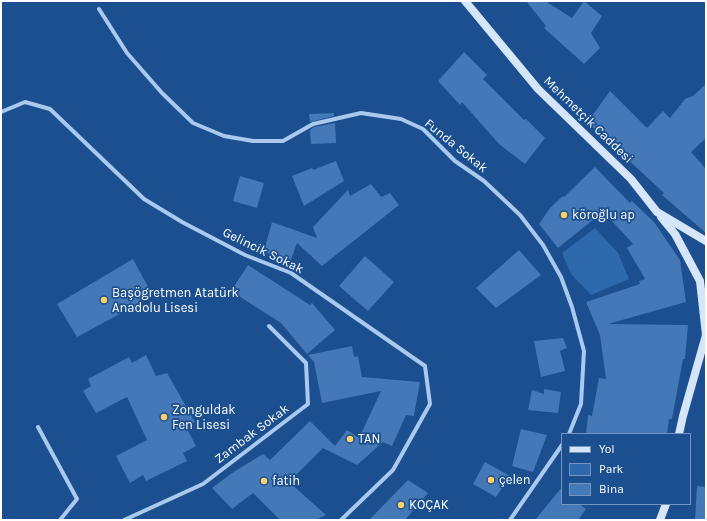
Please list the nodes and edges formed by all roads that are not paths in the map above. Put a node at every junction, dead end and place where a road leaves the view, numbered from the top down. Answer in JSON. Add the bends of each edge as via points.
{"nodes":[{"id":1,"x":465,"y":1,"type":"edge"},
{"id":2,"x":99,"y":9,"type":"dead end"},
{"id":3,"x":1,"y":112,"type":"edge"},
{"id":4,"x":657,"y":212,"type":"junction"},
{"id":5,"x":706,"y":241,"type":"edge"},
{"id":6,"x":269,"y":326,"type":"dead end"},
{"id":7,"x":706,"y":335,"type":"edge"},
{"id":8,"x":38,"y":427,"type":"dead end"},
{"id":9,"x":569,"y":433,"type":"edge"},
{"id":10,"x":680,"y":433,"type":"edge"},
{"id":11,"x":561,"y":446,"type":"edge"},
{"id":12,"x":666,"y":505,"type":"edge"},
{"id":13,"x":60,"y":520,"type":"edge"},
{"id":14,"x":124,"y":520,"type":"edge"},
{"id":15,"x":341,"y":520,"type":"edge"},
{"id":16,"x":510,"y":520,"type":"edge"},
{"id":17,"x":660,"y":520,"type":"edge"}],
"edges":[{"from":1,"to":4,"type":"street","name":"Mehmetçik Caddesi","via":[[538,89],[631,179]]},
{"from":2,"to":9,"type":"street","name":"Funda Sokak","via":[[127,53],[193,123],[224,136],[253,141],[283,141],[313,124],[361,112],[401,119],[423,130],[455,160],[484,181],[520,215],[543,245],[561,277],[572,307],[584,351],[581,404]]},
{"from":3,"to":15,"type":"street","name":"Gelincik Sokak","via":[[25,102],[50,109],[144,199],[231,247],[291,273],[425,366],[430,404],[393,470]]},
{"from":4,"to":5,"type":"street","name":"Mehmetçik Caddesi"},
{"from":4,"to":7,"type":"street","via":[[675,234],[700,281]]},
{"from":6,"to":14,"type":"street","name":"Zambak Sokak","via":[[306,363],[308,404],[203,484]]},
{"from":7,"to":10,"type":"street"},
{"from":8,"to":13,"type":"street","via":[[78,499]]},
{"from":11,"to":16,"type":"street"},
{"from":12,"to":17,"type":"street"}]}
